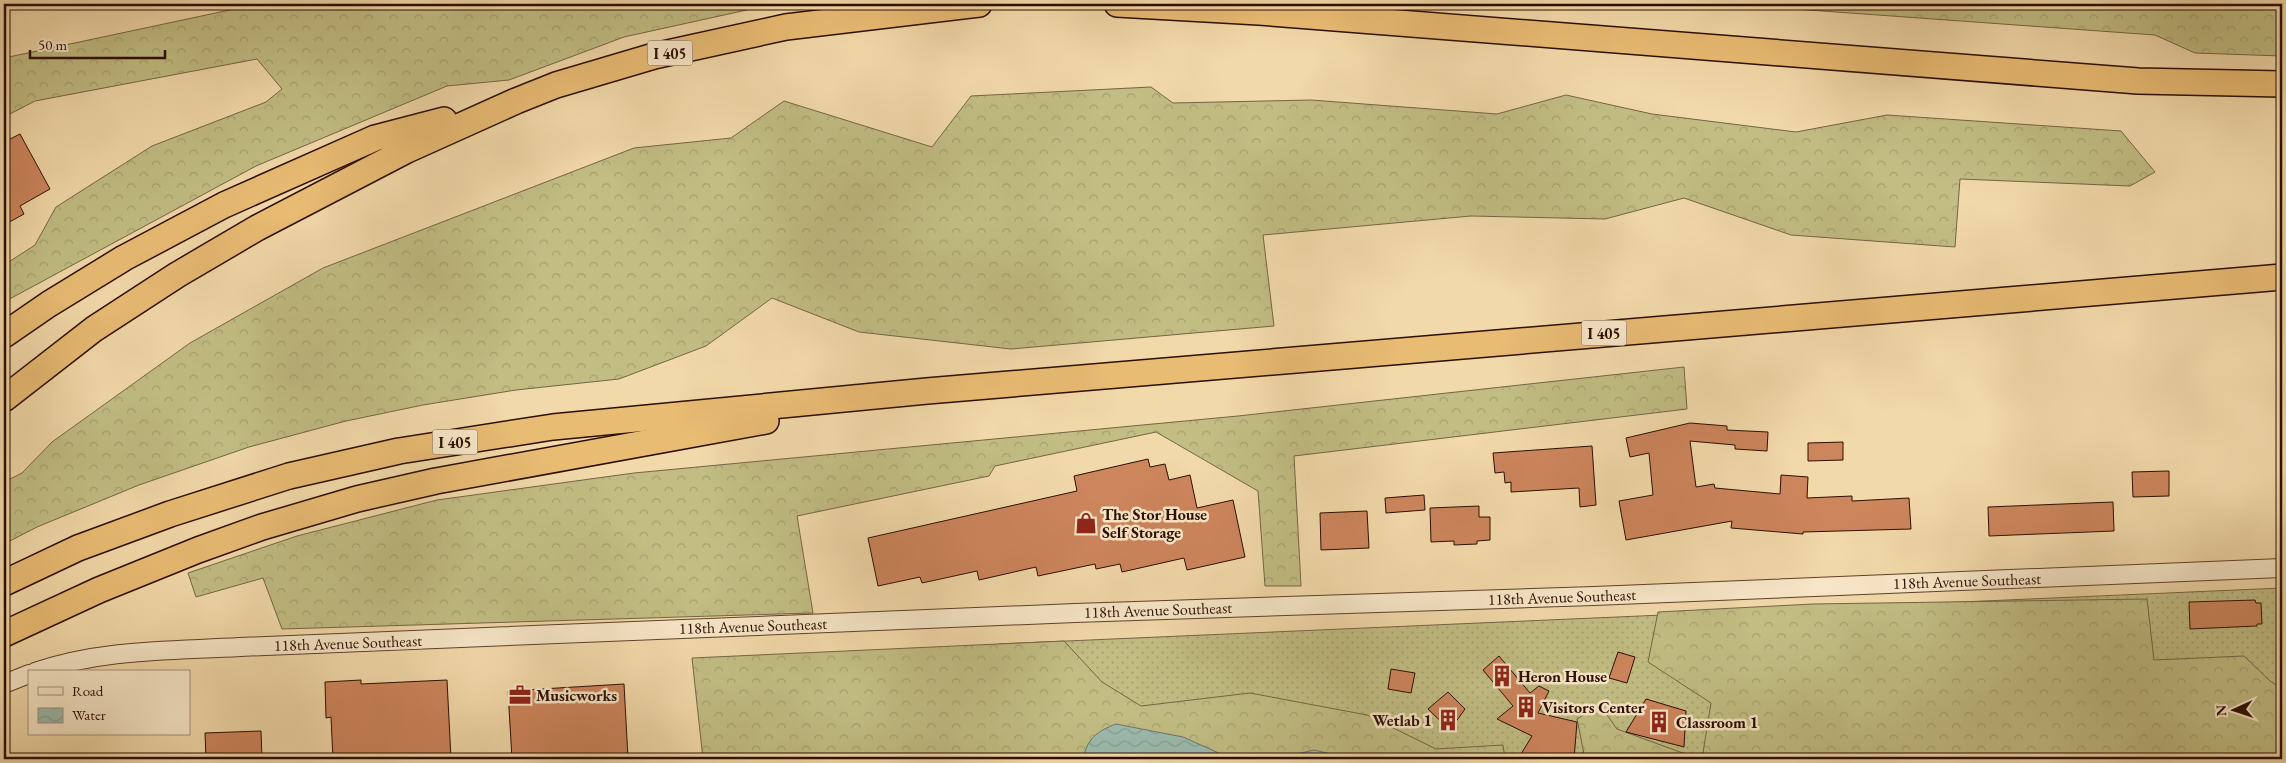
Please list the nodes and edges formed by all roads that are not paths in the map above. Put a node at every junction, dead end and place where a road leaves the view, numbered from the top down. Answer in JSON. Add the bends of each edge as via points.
{"nodes":[{"id":1,"x":979,"y":4,"type":"edge"},
{"id":2,"x":1118,"y":4,"type":"edge"},
{"id":3,"x":2282,"y":84,"type":"edge"},
{"id":4,"x":516,"y":101,"type":"junction"},
{"id":5,"x":2282,"y":277,"type":"edge"},
{"id":6,"x":4,"y":336,"type":"edge"},
{"id":7,"x":927,"y":391,"type":"junction"},
{"id":8,"x":4,"y":399,"type":"edge"},
{"id":9,"x":2282,"y":568,"type":"edge"},
{"id":10,"x":4,"y":583,"type":"edge"},
{"id":11,"x":4,"y":634,"type":"edge"},
{"id":12,"x":43,"y":670,"type":"edge"},
{"id":13,"x":28,"y":674,"type":"edge"},
{"id":14,"x":4,"y":684,"type":"edge"}],
"edges":[{"from":1,"to":4,"type":"highway","number":"I 405","via":[[786,27],[654,56],[556,85]]},
{"from":2,"to":3,"type":"highway","via":[[1259,12],[2138,81]]},
{"from":4,"to":6,"type":"highway","via":[[375,138],[224,206],[124,258]]},
{"from":4,"to":8,"type":"highway","number":"I 405","via":[[407,150],[249,233],[94,329]]},
{"from":5,"to":7,"type":"highway","number":"I 405"},
{"from":7,"to":10,"type":"highway","number":"I 405","via":[[553,427],[399,451],[288,476],[170,514],[78,548]]},
{"from":7,"to":11,"type":"highway","via":[[436,481],[357,499],[198,550],[99,590]]},
{"from":9,"to":12,"type":"street","name":"118th Avenue Southeast","via":[[1594,596],[1075,612],[240,647],[124,653]]},
{"from":13,"to":14,"type":"street"}]}
